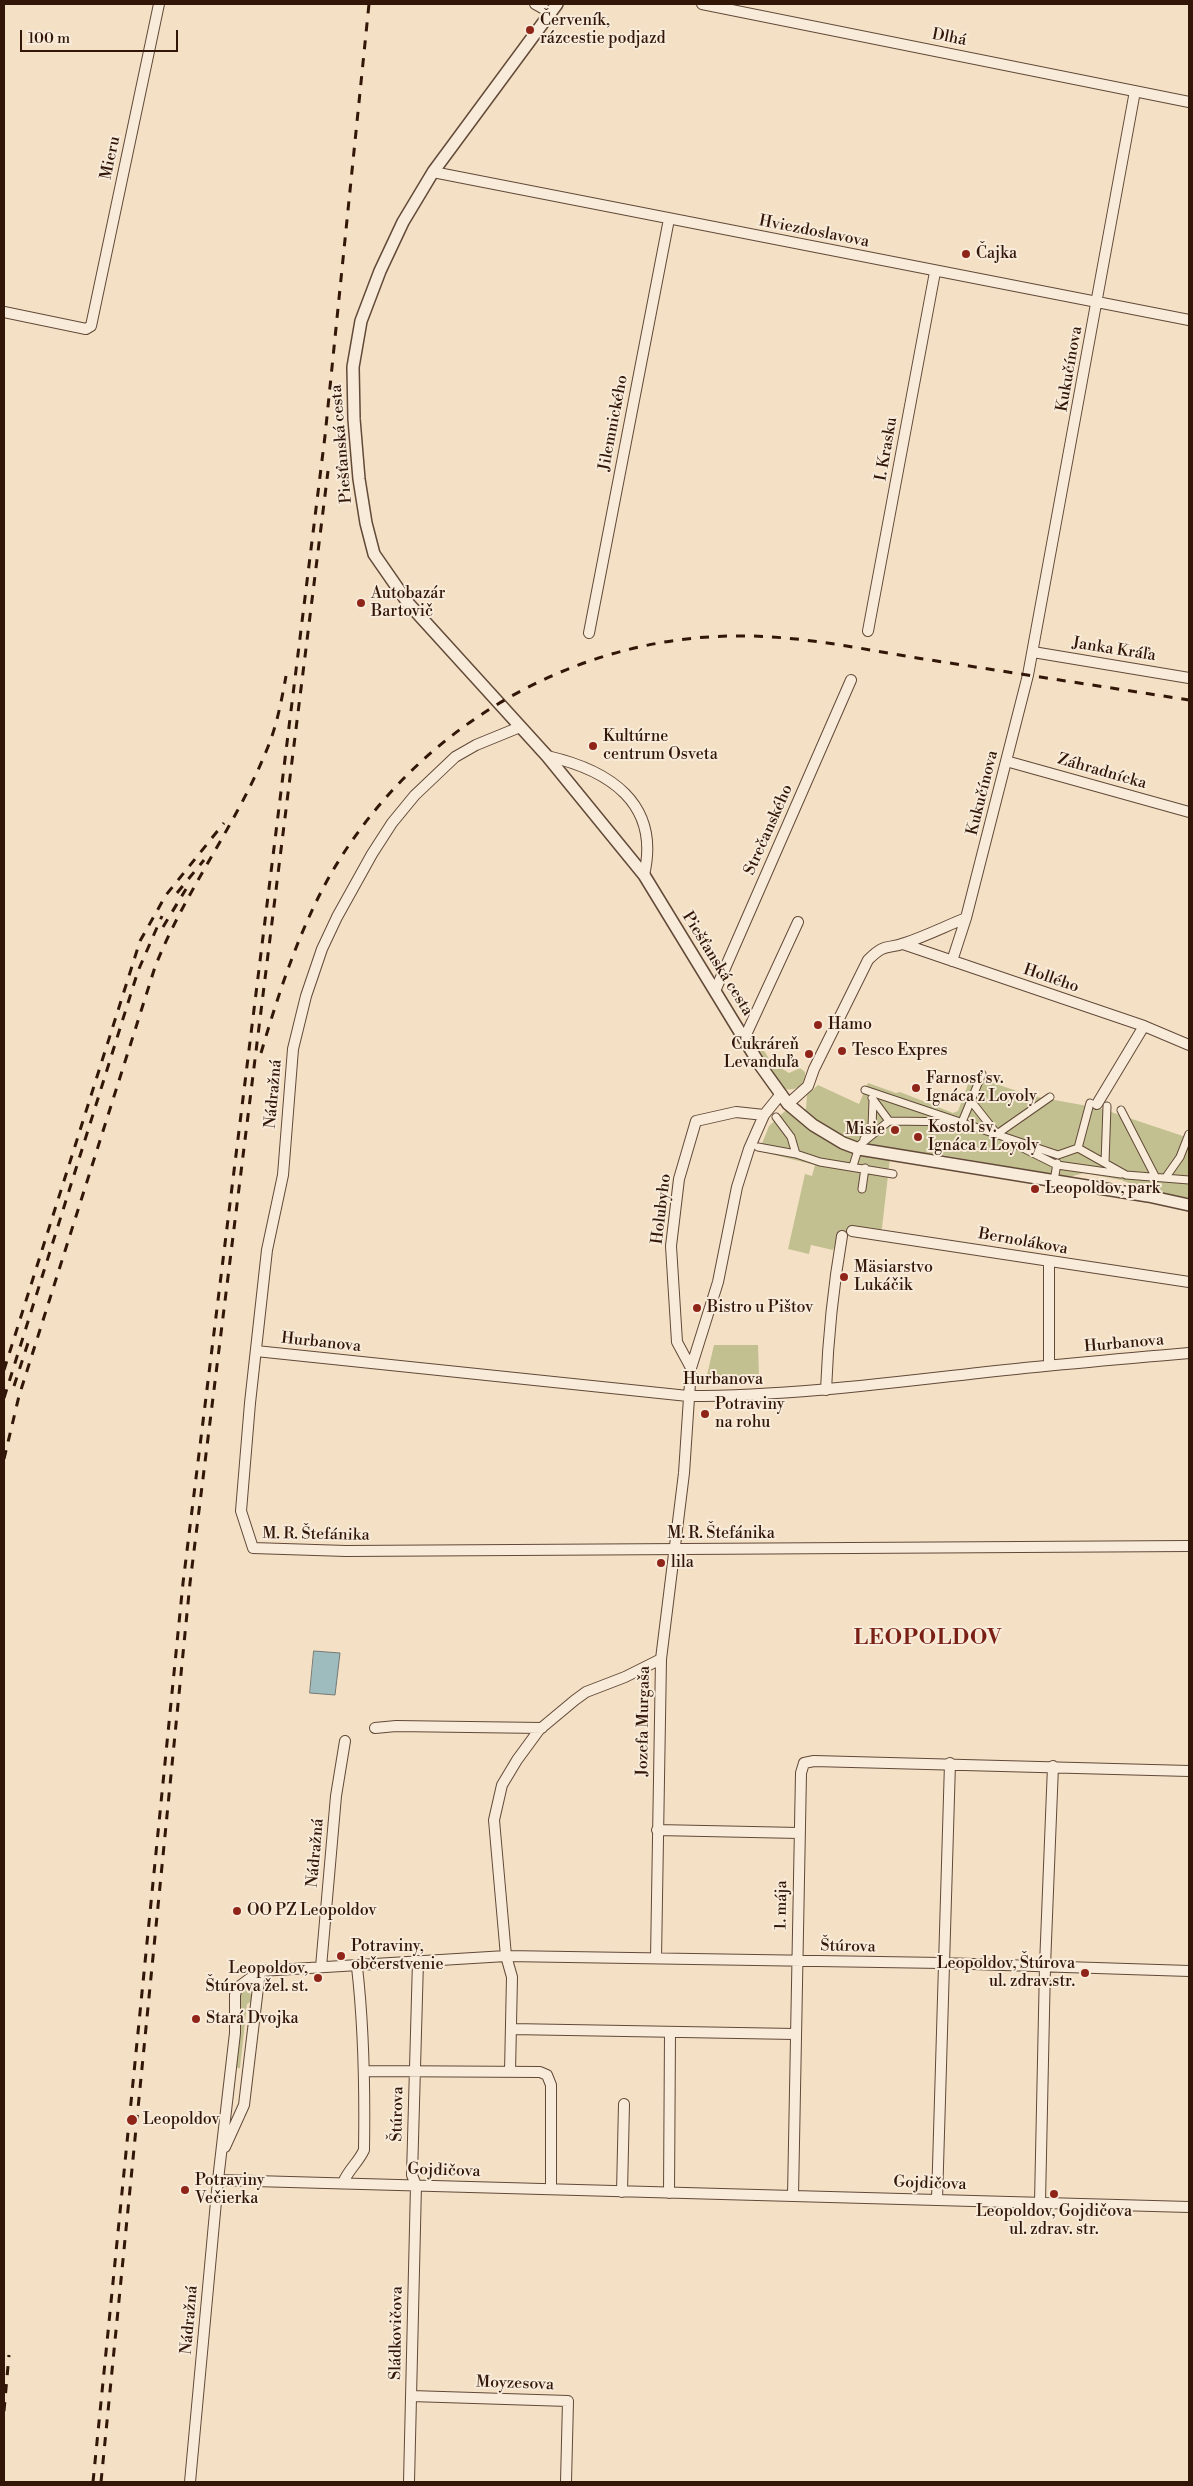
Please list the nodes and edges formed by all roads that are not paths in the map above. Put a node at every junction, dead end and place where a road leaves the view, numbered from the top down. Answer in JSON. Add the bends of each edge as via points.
{"nodes":[{"id":1,"x":159,"y":4,"type":"edge"},
{"id":2,"x":535,"y":4,"type":"edge"},
{"id":3,"x":702,"y":4,"type":"edge"},
{"id":4,"x":554,"y":9,"type":"edge"},
{"id":5,"x":1134,"y":91,"type":"junction"},
{"id":6,"x":1189,"y":102,"type":"edge"},
{"id":7,"x":433,"y":172,"type":"junction"},
{"id":8,"x":669,"y":219,"type":"junction"},
{"id":9,"x":935,"y":272,"type":"junction"},
{"id":10,"x":1097,"y":303,"type":"junction"},
{"id":11,"x":4,"y":312,"type":"edge"},
{"id":12,"x":1189,"y":320,"type":"edge"},
{"id":13,"x":868,"y":631,"type":"dead end"},
{"id":14,"x":589,"y":632,"type":"dead end"},
{"id":15,"x":1033,"y":652,"type":"junction"},
{"id":16,"x":1189,"y":678,"type":"edge"},
{"id":17,"x":851,"y":680,"type":"dead end"},
{"id":18,"x":520,"y":727,"type":"junction"},
{"id":19,"x":546,"y":756,"type":"junction"},
{"id":20,"x":1006,"y":761,"type":"junction"},
{"id":21,"x":1189,"y":812,"type":"edge"},
{"id":22,"x":644,"y":875,"type":"junction"},
{"id":23,"x":966,"y":918,"type":"junction"},
{"id":24,"x":798,"y":922,"type":"dead end"},
{"id":25,"x":903,"y":944,"type":"junction"},
{"id":26,"x":952,"y":961,"type":"junction"},
{"id":27,"x":715,"y":991,"type":"junction"},
{"id":28,"x":1144,"y":1026,"type":"junction"},
{"id":29,"x":744,"y":1039,"type":"junction"},
{"id":30,"x":1189,"y":1045,"type":"edge"},
{"id":31,"x":982,"y":1074,"type":"dead end"},
{"id":32,"x":781,"y":1094,"type":"junction"},
{"id":33,"x":1050,"y":1097,"type":"dead end"},
{"id":34,"x":873,"y":1100,"type":"junction"},
{"id":35,"x":971,"y":1101,"type":"junction"},
{"id":36,"x":788,"y":1104,"type":"junction"},
{"id":37,"x":1098,"y":1104,"type":"junction"},
{"id":38,"x":1121,"y":1110,"type":"dead end"},
{"id":39,"x":764,"y":1116,"type":"junction"},
{"id":40,"x":776,"y":1117,"type":"dead end"},
{"id":41,"x":889,"y":1121,"type":"junction"},
{"id":42,"x":962,"y":1122,"type":"junction"},
{"id":43,"x":997,"y":1134,"type":"junction"},
{"id":44,"x":1188,"y":1134,"type":"edge"},
{"id":45,"x":758,"y":1147,"type":"dead end"},
{"id":46,"x":1078,"y":1148,"type":"junction"},
{"id":47,"x":857,"y":1153,"type":"dead end"},
{"id":48,"x":796,"y":1154,"type":"junction"},
{"id":49,"x":1058,"y":1155,"type":"junction"},
{"id":50,"x":1101,"y":1161,"type":"junction"},
{"id":51,"x":1057,"y":1165,"type":"junction"},
{"id":52,"x":853,"y":1166,"type":"junction"},
{"id":53,"x":865,"y":1168,"type":"junction"},
{"id":54,"x":1087,"y":1170,"type":"junction"},
{"id":55,"x":893,"y":1174,"type":"dead end"},
{"id":56,"x":1056,"y":1175,"type":"dead end"},
{"id":57,"x":1126,"y":1175,"type":"junction"},
{"id":58,"x":1155,"y":1176,"type":"junction"},
{"id":59,"x":1166,"y":1177,"type":"junction"},
{"id":60,"x":1189,"y":1180,"type":"edge"},
{"id":61,"x":862,"y":1189,"type":"dead end"},
{"id":62,"x":1189,"y":1205,"type":"edge"},
{"id":63,"x":852,"y":1231,"type":"dead end"},
{"id":64,"x":842,"y":1236,"type":"dead end"},
{"id":65,"x":1049,"y":1262,"type":"junction"},
{"id":66,"x":1189,"y":1282,"type":"edge"},
{"id":67,"x":256,"y":1351,"type":"junction"},
{"id":68,"x":1189,"y":1353,"type":"edge"},
{"id":69,"x":1049,"y":1365,"type":"junction"},
{"id":70,"x":691,"y":1368,"type":"junction"},
{"id":71,"x":826,"y":1390,"type":"junction"},
{"id":72,"x":688,"y":1396,"type":"junction"},
{"id":73,"x":1189,"y":1546,"type":"edge"},
{"id":74,"x":252,"y":1548,"type":"joint"},
{"id":75,"x":675,"y":1549,"type":"junction"},
{"id":76,"x":661,"y":1659,"type":"junction"},
{"id":77,"x":375,"y":1728,"type":"dead end"},
{"id":78,"x":542,"y":1728,"type":"junction"},
{"id":79,"x":345,"y":1741,"type":"dead end"},
{"id":80,"x":950,"y":1763,"type":"junction"},
{"id":81,"x":1053,"y":1766,"type":"junction"},
{"id":82,"x":1189,"y":1771,"type":"edge"},
{"id":83,"x":657,"y":1830,"type":"junction"},
{"id":84,"x":799,"y":1833,"type":"junction"},
{"id":85,"x":506,"y":1956,"type":"junction"},
{"id":86,"x":656,"y":1958,"type":"junction"},
{"id":87,"x":418,"y":1962,"type":"junction"},
{"id":88,"x":796,"y":1962,"type":"junction"},
{"id":89,"x":942,"y":1963,"type":"junction"},
{"id":90,"x":1045,"y":1966,"type":"junction"},
{"id":91,"x":320,"y":1967,"type":"junction"},
{"id":92,"x":357,"y":1967,"type":"junction"},
{"id":93,"x":260,"y":1971,"type":"junction"},
{"id":94,"x":1189,"y":1971,"type":"edge"},
{"id":95,"x":511,"y":2029,"type":"junction"},
{"id":96,"x":670,"y":2032,"type":"junction"},
{"id":97,"x":795,"y":2034,"type":"junction"},
{"id":98,"x":365,"y":2071,"type":"junction"},
{"id":99,"x":414,"y":2072,"type":"junction"},
{"id":100,"x":510,"y":2072,"type":"junction"},
{"id":101,"x":624,"y":2104,"type":"dead end"},
{"id":102,"x":221,"y":2161,"type":"junction"},
{"id":103,"x":218,"y":2180,"type":"junction"},
{"id":104,"x":343,"y":2183,"type":"junction"},
{"id":105,"x":416,"y":2185,"type":"junction"},
{"id":106,"x":551,"y":2189,"type":"junction"},
{"id":107,"x":622,"y":2192,"type":"junction"},
{"id":108,"x":669,"y":2193,"type":"junction"},
{"id":109,"x":793,"y":2196,"type":"junction"},
{"id":110,"x":937,"y":2200,"type":"junction"},
{"id":111,"x":1040,"y":2202,"type":"junction"},
{"id":112,"x":1189,"y":2207,"type":"edge"},
{"id":113,"x":411,"y":2396,"type":"junction"},
{"id":114,"x":190,"y":2482,"type":"edge"},
{"id":115,"x":409,"y":2482,"type":"edge"},
{"id":116,"x":566,"y":2482,"type":"edge"}],
"edges":[{"from":1,"to":11,"type":"street","name":"Mieru","via":[[91,326],[86,329]]},
{"from":2,"to":4,"type":"street"},
{"from":3,"to":5,"type":"street","name":"Dlhá"},
{"from":4,"to":7,"type":"street","name":"Piešťanská cesta"},
{"from":5,"to":6,"type":"street","name":"Dlhá"},
{"from":5,"to":10,"type":"street","name":"Kukučínova"},
{"from":7,"to":8,"type":"street","name":"Hviezdoslavova"},
{"from":7,"to":18,"type":"street","name":"Piešťanská cesta","via":[[380,271],[361,321],[353,367],[359,480],[374,554],[390,580]]},
{"from":8,"to":9,"type":"street","name":"Hviezdoslavova"},
{"from":8,"to":14,"type":"street","name":"Jilemnického"},
{"from":9,"to":10,"type":"street","name":"Hviezdoslavova"},
{"from":9,"to":13,"type":"street","name":"I. Krasku"},
{"from":10,"to":12,"type":"street","name":"Hviezdoslavova"},
{"from":10,"to":15,"type":"street","name":"Kukučínova"},
{"from":15,"to":16,"type":"street","name":"Janka Kráľa"},
{"from":15,"to":20,"type":"street","name":"Kukučínova"},
{"from":17,"to":27,"type":"street","name":"Strečanského"},
{"from":18,"to":19,"type":"street","name":"Piešťanská cesta"},
{"from":18,"to":67,"type":"street","name":"Nádražná","via":[[455,757],[415,795],[372,854],[322,950],[293,1049],[283,1175],[267,1250]]},
{"from":19,"to":22,"type":"street","name":"Piešťanská cesta"},
{"from":19,"to":22,"type":"street","via":[[578,763],[608,778],[634,804],[648,843]]},
{"from":20,"to":21,"type":"street","name":"Záhradnícka"},
{"from":20,"to":23,"type":"street","name":"Kukučínova"},
{"from":22,"to":27,"type":"street","name":"Piešťanská cesta"},
{"from":23,"to":25,"type":"street"},
{"from":23,"to":26,"type":"street","name":"Kukučínova"},
{"from":24,"to":29,"type":"street"},
{"from":25,"to":26,"type":"street","name":"Hollého"},
{"from":25,"to":36,"type":"street","via":[[887,946],[868,960],[808,1086]]},
{"from":26,"to":28,"type":"street","name":"Hollého"},
{"from":27,"to":29,"type":"street","name":"Piešťanská cesta"},
{"from":28,"to":30,"type":"street","name":"Hollého"},
{"from":28,"to":37,"type":"street"},
{"from":29,"to":32,"type":"street","name":"Piešťanská cesta"},
{"from":31,"to":35,"type":"street"},
{"from":32,"to":36,"type":"street","name":"Piešťanská cesta"},
{"from":32,"to":39,"type":"street"},
{"from":33,"to":43,"type":"street"},
{"from":34,"to":41,"type":"street"},
{"from":34,"to":41,"type":"street","via":[[872,1127],[861,1144]]},
{"from":34,"to":42,"type":"street","via":[[866,1090]]},
{"from":35,"to":42,"type":"street"},
{"from":35,"to":43,"type":"street"},
{"from":36,"to":62,"type":"street","name":"Piešťanská cesta","via":[[813,1125],[859,1149]]},
{"from":37,"to":46,"type":"street"},
{"from":37,"to":50,"type":"street","via":[[1105,1147]]},
{"from":38,"to":58,"type":"street"},
{"from":39,"to":70,"type":"street","via":[[737,1187],[718,1282]]},
{"from":39,"to":70,"type":"street","name":"Holubyho","via":[[736,1112],[696,1121],[688,1147],[679,1179],[671,1246],[677,1342]]},
{"from":40,"to":48,"type":"street","via":[[791,1138]]},
{"from":41,"to":42,"type":"street"},
{"from":42,"to":43,"type":"street"},
{"from":43,"to":49,"type":"street"},
{"from":43,"to":51,"type":"street"},
{"from":44,"to":59,"type":"street","via":[[1180,1157]]},
{"from":45,"to":48,"type":"street"},
{"from":46,"to":49,"type":"street"},
{"from":46,"to":50,"type":"street"},
{"from":47,"to":52,"type":"street"},
{"from":48,"to":52,"type":"street","via":[[820,1162]]},
{"from":49,"to":51,"type":"street"},
{"from":50,"to":54,"type":"street"},
{"from":50,"to":57,"type":"street"},
{"from":51,"to":54,"type":"street"},
{"from":51,"to":56,"type":"street"},
{"from":52,"to":53,"type":"street"},
{"from":53,"to":55,"type":"street"},
{"from":53,"to":61,"type":"street"},
{"from":54,"to":57,"type":"street"},
{"from":57,"to":58,"type":"street"},
{"from":58,"to":59,"type":"street"},
{"from":59,"to":60,"type":"street"},
{"from":63,"to":65,"type":"street","name":"Bernolákova"},
{"from":64,"to":71,"type":"street","via":[[828,1334]]},
{"from":65,"to":66,"type":"street","name":"Bernolákova"},
{"from":65,"to":69,"type":"street"},
{"from":67,"to":72,"type":"street","name":"Hurbanova"},
{"from":67,"to":74,"type":"street","name":"Nádražná","via":[[241,1511]]},
{"from":68,"to":69,"type":"street","name":"Hurbanova"},
{"from":69,"to":71,"type":"street","name":"Hurbanova"},
{"from":70,"to":72,"type":"street"},
{"from":71,"to":72,"type":"street","name":"Hurbanova","via":[[756,1396]]},
{"from":72,"to":75,"type":"street","via":[[684,1473]]},
{"from":73,"to":75,"type":"street","name":"M. R. Štefánika"},
{"from":74,"to":75,"type":"street","name":"M. R. Štefánika","via":[[346,1551]]},
{"from":75,"to":76,"type":"street"},
{"from":76,"to":78,"type":"street","name":"Jozefa Murgaša","via":[[586,1692]]},
{"from":76,"to":83,"type":"street","name":"Jozefa Murgaša"},
{"from":77,"to":78,"type":"street"},
{"from":78,"to":85,"type":"street","name":"Jozefa Murgaša","via":[[502,1785],[494,1820]]},
{"from":79,"to":91,"type":"street","name":"Nádražná","via":[[336,1796]]},
{"from":80,"to":81,"type":"street","name":"1. mája"},
{"from":80,"to":84,"type":"street","name":"1. mája","via":[[804,1763]]},
{"from":80,"to":89,"type":"street"},
{"from":81,"to":82,"type":"street","name":"1. mája"},
{"from":81,"to":90,"type":"street"},
{"from":83,"to":84,"type":"street"},
{"from":83,"to":86,"type":"street","name":"Jozefa Murgaša"},
{"from":84,"to":88,"type":"street","name":"1. mája"},
{"from":85,"to":86,"type":"street","name":"Štúrova"},
{"from":85,"to":87,"type":"street","name":"Štúrova"},
{"from":85,"to":95,"type":"street","via":[[512,1977]]},
{"from":86,"to":88,"type":"street","name":"Štúrova"},
{"from":87,"to":92,"type":"street","name":"Štúrova"},
{"from":87,"to":99,"type":"street","name":"Štúrova"},
{"from":88,"to":89,"type":"street","name":"Štúrova"},
{"from":88,"to":97,"type":"street","name":"1. mája"},
{"from":89,"to":90,"type":"street","name":"Štúrova"},
{"from":89,"to":110,"type":"street"},
{"from":90,"to":94,"type":"street","name":"Štúrova"},
{"from":90,"to":111,"type":"street"},
{"from":91,"to":92,"type":"street","name":"Štúrova"},
{"from":91,"to":93,"type":"street","name":"Štúrova"},
{"from":92,"to":98,"type":"street"},
{"from":93,"to":102,"type":"street","name":"Nádražná","via":[[244,2106]]},
{"from":93,"to":102,"type":"street","name":"Nádražná","via":[[237,1988],[235,1995],[235,2033]]},
{"from":95,"to":96,"type":"street"},
{"from":95,"to":100,"type":"street"},
{"from":96,"to":97,"type":"street"},
{"from":96,"to":108,"type":"street"},
{"from":97,"to":109,"type":"street","name":"1. mája"},
{"from":98,"to":99,"type":"street"},
{"from":98,"to":104,"type":"street","via":[[364,2150]]},
{"from":99,"to":100,"type":"street","name":"Štúrova"},
{"from":99,"to":105,"type":"street","name":"Štúrova","via":[[412,2175]]},
{"from":100,"to":106,"type":"street","name":"Štúrova","via":[[540,2072],[547,2075],[551,2084]]},
{"from":101,"to":107,"type":"street"},
{"from":102,"to":103,"type":"street","name":"Nádražná"},
{"from":103,"to":104,"type":"street","name":"Gojdičova"},
{"from":103,"to":114,"type":"street","name":"Nádražná"},
{"from":104,"to":105,"type":"street","name":"Gojdičova"},
{"from":105,"to":106,"type":"street","name":"Gojdičova"},
{"from":105,"to":113,"type":"street","name":"Sládkovičova"},
{"from":106,"to":107,"type":"street","name":"Gojdičova"},
{"from":107,"to":108,"type":"street","name":"Gojdičova"},
{"from":108,"to":109,"type":"street","name":"Gojdičova"},
{"from":109,"to":110,"type":"street","name":"Gojdičova"},
{"from":110,"to":111,"type":"street","name":"Gojdičova"},
{"from":111,"to":112,"type":"street","name":"Gojdičova"},
{"from":113,"to":115,"type":"street","name":"Sládkovičova"},
{"from":113,"to":116,"type":"street","name":"Moyzesova","via":[[568,2401]]}]}
